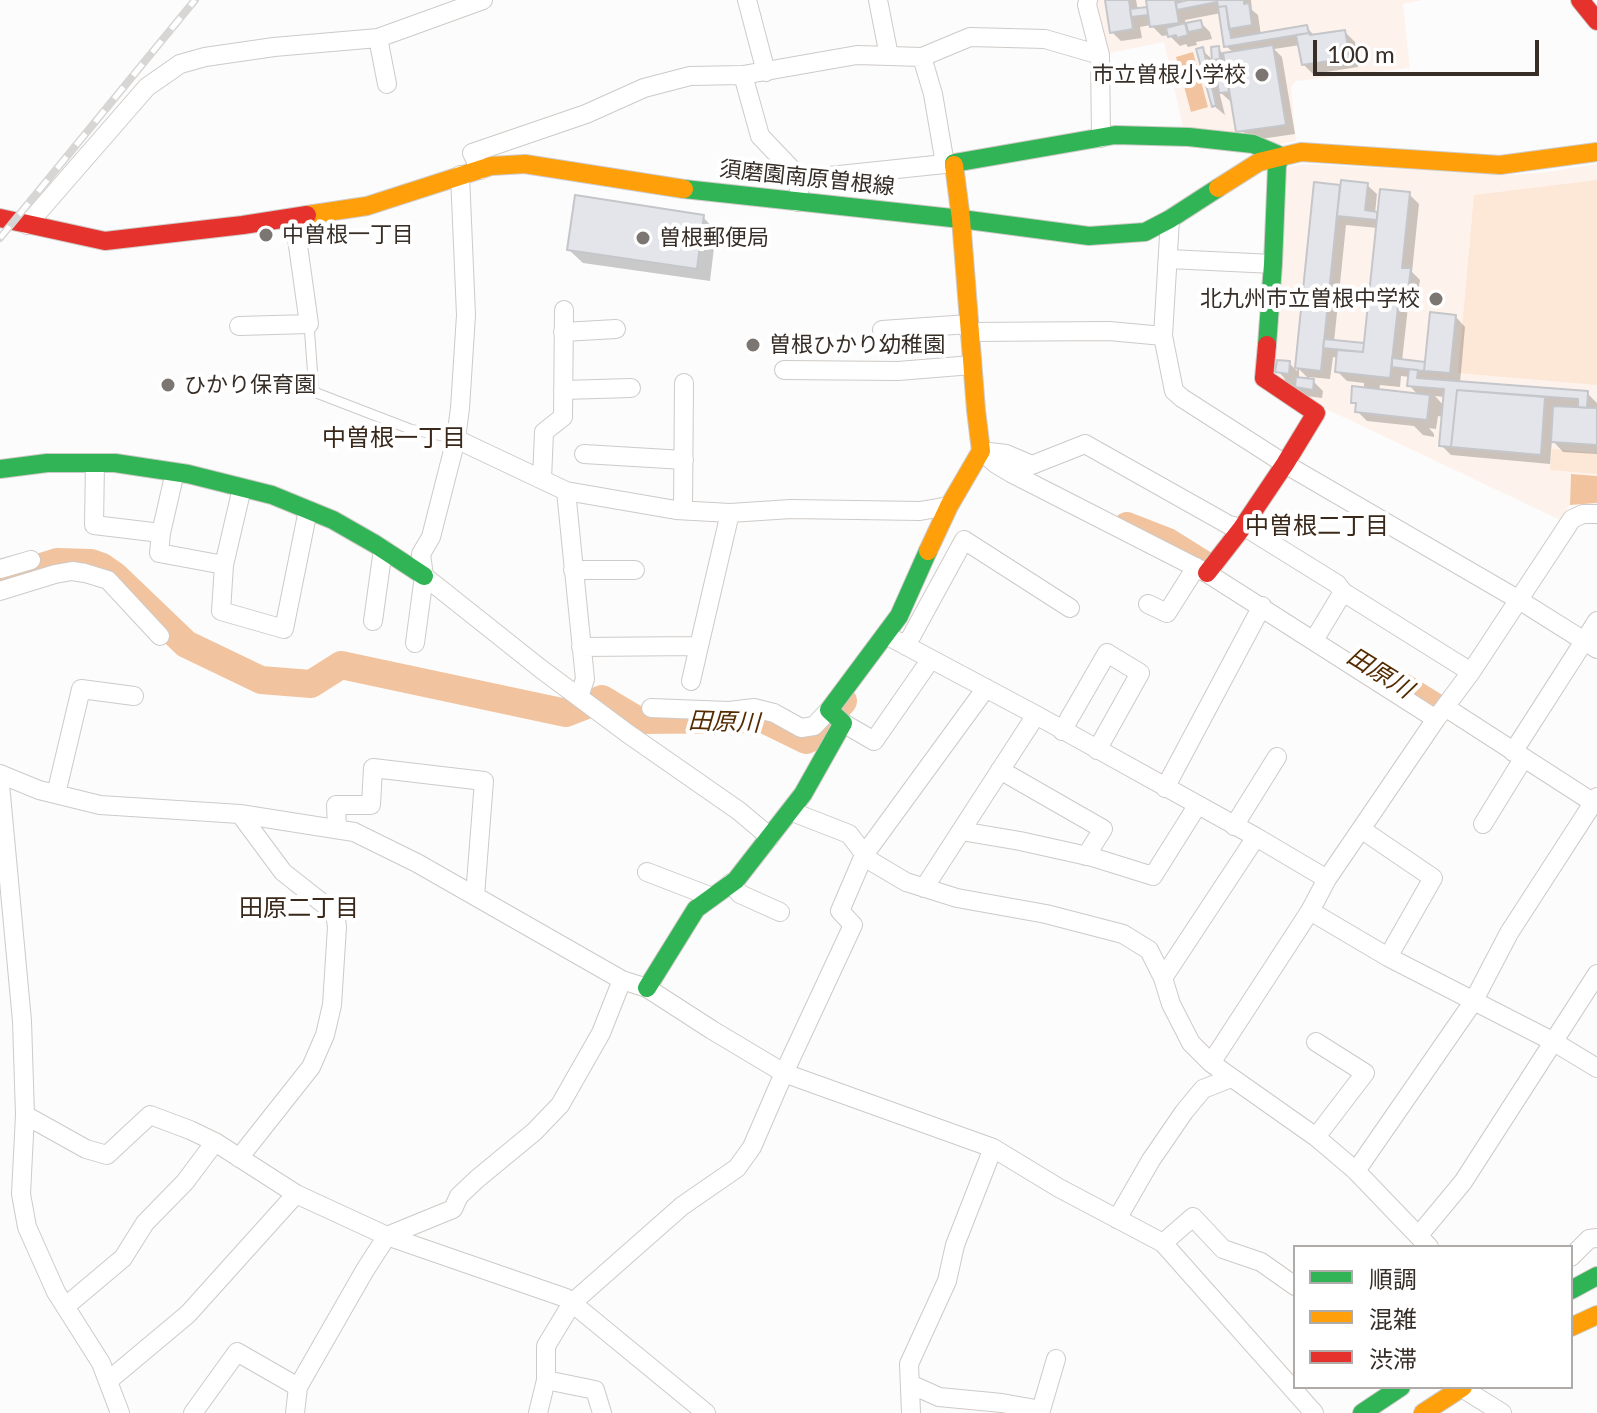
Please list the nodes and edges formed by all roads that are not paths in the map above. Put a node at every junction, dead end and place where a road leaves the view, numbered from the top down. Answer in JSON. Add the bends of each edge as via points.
{"nodes":[{"id":1,"x":483,"y":0,"type":"edge"},
{"id":2,"x":747,"y":0,"type":"edge"},
{"id":3,"x":878,"y":0,"type":"edge"},
{"id":4,"x":1088,"y":0,"type":"edge"},
{"id":5,"x":1580,"y":0,"type":"edge"},
{"id":6,"x":1597,"y":21,"type":"edge"},
{"id":7,"x":378,"y":38,"type":"junction"},
{"id":8,"x":1100,"y":55,"type":"junction"},
{"id":9,"x":889,"y":56,"type":"junction"},
{"id":10,"x":922,"y":57,"type":"junction"},
{"id":11,"x":766,"y":72,"type":"junction"},
{"id":12,"x":743,"y":75,"type":"junction"},
{"id":13,"x":387,"y":84,"type":"dead end"},
{"id":14,"x":1101,"y":138,"type":"junction"},
{"id":15,"x":1597,"y":152,"type":"edge"},
{"id":16,"x":1281,"y":156,"type":"junction"},
{"id":17,"x":949,"y":164,"type":"junction"},
{"id":18,"x":480,"y":170,"type":"junction"},
{"id":19,"x":460,"y":175,"type":"junction"},
{"id":20,"x":801,"y":179,"type":"junction"},
{"id":21,"x":797,"y":202,"type":"junction"},
{"id":22,"x":294,"y":217,"type":"junction"},
{"id":23,"x":0,"y":218,"type":"edge"},
{"id":24,"x":961,"y":219,"type":"junction"},
{"id":25,"x":1170,"y":219,"type":"junction"},
{"id":26,"x":27,"y":225,"type":"junction"},
{"id":27,"x":1169,"y":259,"type":"junction"},
{"id":28,"x":1273,"y":264,"type":"junction"},
{"id":29,"x":564,"y":310,"type":"dead end"},
{"id":30,"x":309,"y":324,"type":"junction"},
{"id":31,"x":239,"y":326,"type":"dead end"},
{"id":32,"x":969,"y":328,"type":"junction"},
{"id":33,"x":616,"y":329,"type":"dead end"},
{"id":34,"x":882,"y":330,"type":"dead end"},
{"id":35,"x":563,"y":332,"type":"junction"},
{"id":36,"x":1163,"y":336,"type":"junction"},
{"id":37,"x":972,"y":365,"type":"junction"},
{"id":38,"x":784,"y":370,"type":"dead end"},
{"id":39,"x":684,"y":383,"type":"dead end"},
{"id":40,"x":631,"y":388,"type":"dead end"},
{"id":41,"x":563,"y":390,"type":"junction"},
{"id":42,"x":456,"y":439,"type":"junction"},
{"id":43,"x":981,"y":451,"type":"junction"},
{"id":44,"x":584,"y":454,"type":"dead end"},
{"id":45,"x":684,"y":460,"type":"junction"},
{"id":46,"x":95,"y":463,"type":"junction"},
{"id":47,"x":1285,"y":464,"type":"junction"},
{"id":48,"x":0,"y":469,"type":"edge"},
{"id":49,"x":175,"y":472,"type":"junction"},
{"id":50,"x":542,"y":479,"type":"junction"},
{"id":51,"x":242,"y":488,"type":"junction"},
{"id":52,"x":566,"y":491,"type":"junction"},
{"id":53,"x":949,"y":506,"type":"junction"},
{"id":54,"x":308,"y":510,"type":"junction"},
{"id":55,"x":683,"y":510,"type":"junction"},
{"id":56,"x":730,"y":513,"type":"junction"},
{"id":57,"x":1597,"y":514,"type":"edge"},
{"id":58,"x":1242,"y":528,"type":"junction"},
{"id":59,"x":939,"y":529,"type":"junction"},
{"id":60,"x":161,"y":533,"type":"junction"},
{"id":61,"x":964,"y":540,"type":"junction"},
{"id":62,"x":383,"y":549,"type":"junction"},
{"id":63,"x":31,"y":560,"type":"dead end"},
{"id":64,"x":224,"y":565,"type":"junction"},
{"id":65,"x":0,"y":569,"type":"edge"},
{"id":66,"x":573,"y":570,"type":"junction"},
{"id":67,"x":635,"y":570,"type":"dead end"},
{"id":68,"x":1202,"y":570,"type":"junction"},
{"id":69,"x":424,"y":576,"type":"junction"},
{"id":70,"x":0,"y":591,"type":"edge"},
{"id":71,"x":1343,"y":592,"type":"junction"},
{"id":72,"x":1519,"y":600,"type":"junction"},
{"id":73,"x":1148,"y":604,"type":"dead end"},
{"id":74,"x":1262,"y":606,"type":"junction"},
{"id":75,"x":1070,"y":608,"type":"dead end"},
{"id":76,"x":373,"y":621,"type":"dead end"},
{"id":77,"x":1597,"y":621,"type":"edge"},
{"id":78,"x":886,"y":635,"type":"junction"},
{"id":79,"x":160,"y":636,"type":"dead end"},
{"id":80,"x":1314,"y":640,"type":"junction"},
{"id":81,"x":415,"y":643,"type":"dead end"},
{"id":82,"x":1590,"y":645,"type":"edge"},
{"id":83,"x":699,"y":646,"type":"junction"},
{"id":84,"x":906,"y":646,"type":"junction"},
{"id":85,"x":581,"y":647,"type":"junction"},
{"id":86,"x":931,"y":659,"type":"junction"},
{"id":87,"x":1471,"y":672,"type":"junction"},
{"id":88,"x":691,"y":681,"type":"dead end"},
{"id":89,"x":986,"y":688,"type":"junction"},
{"id":90,"x":134,"y":696,"type":"dead end"},
{"id":91,"x":579,"y":697,"type":"junction"},
{"id":92,"x":651,"y":708,"type":"dead end"},
{"id":93,"x":829,"y":710,"type":"junction"},
{"id":94,"x":1441,"y":713,"type":"junction"},
{"id":95,"x":1036,"y":715,"type":"junction"},
{"id":96,"x":843,"y":723,"type":"junction"},
{"id":97,"x":1062,"y":731,"type":"junction"},
{"id":98,"x":1097,"y":750,"type":"junction"},
{"id":99,"x":1518,"y":756,"type":"junction"},
{"id":100,"x":1277,"y":757,"type":"dead end"},
{"id":101,"x":1000,"y":770,"type":"junction"},
{"id":102,"x":0,"y":774,"type":"edge"},
{"id":103,"x":0,"y":784,"type":"edge"},
{"id":104,"x":1165,"y":788,"type":"junction"},
{"id":105,"x":56,"y":794,"type":"junction"},
{"id":106,"x":1596,"y":802,"type":"edge"},
{"id":107,"x":1197,"y":806,"type":"junction"},
{"id":108,"x":790,"y":811,"type":"junction"},
{"id":109,"x":240,"y":814,"type":"junction"},
{"id":110,"x":1483,"y":824,"type":"dead end"},
{"id":111,"x":1234,"y":826,"type":"junction"},
{"id":112,"x":337,"y":828,"type":"junction"},
{"id":113,"x":1361,"y":829,"type":"junction"},
{"id":114,"x":961,"y":831,"type":"junction"},
{"id":115,"x":770,"y":837,"type":"junction"},
{"id":116,"x":1256,"y":837,"type":"junction"},
{"id":117,"x":864,"y":855,"type":"junction"},
{"id":118,"x":1086,"y":856,"type":"junction"},
{"id":119,"x":647,"y":872,"type":"dead end"},
{"id":120,"x":1327,"y":879,"type":"junction"},
{"id":121,"x":731,"y":883,"type":"junction"},
{"id":122,"x":924,"y":888,"type":"junction"},
{"id":123,"x":475,"y":896,"type":"junction"},
{"id":124,"x":712,"y":897,"type":"junction"},
{"id":125,"x":1310,"y":911,"type":"junction"},
{"id":126,"x":780,"y":912,"type":"dead end"},
{"id":127,"x":1388,"y":957,"type":"junction"},
{"id":128,"x":1597,"y":974,"type":"edge"},
{"id":129,"x":1163,"y":978,"type":"junction"},
{"id":130,"x":622,"y":980,"type":"junction"},
{"id":131,"x":647,"y":988,"type":"junction"},
{"id":132,"x":1473,"y":1002,"type":"junction"},
{"id":133,"x":1316,"y":1042,"type":"dead end"},
{"id":134,"x":1554,"y":1042,"type":"junction"},
{"id":135,"x":1211,"y":1063,"type":"junction"},
{"id":136,"x":1597,"y":1068,"type":"edge"},
{"id":137,"x":784,"y":1073,"type":"junction"},
{"id":138,"x":1231,"y":1078,"type":"junction"},
{"id":139,"x":25,"y":1115,"type":"junction"},
{"id":140,"x":1316,"y":1137,"type":"junction"},
{"id":141,"x":215,"y":1142,"type":"junction"},
{"id":142,"x":993,"y":1148,"type":"junction"},
{"id":143,"x":239,"y":1158,"type":"junction"},
{"id":144,"x":1356,"y":1171,"type":"junction"},
{"id":145,"x":296,"y":1194,"type":"junction"},
{"id":146,"x":1117,"y":1219,"type":"junction"},
{"id":147,"x":387,"y":1236,"type":"junction"},
{"id":148,"x":1597,"y":1238,"type":"edge"},
{"id":149,"x":1424,"y":1241,"type":"edge"},
{"id":150,"x":1163,"y":1243,"type":"junction"},
{"id":151,"x":1573,"y":1255,"type":"edge"},
{"id":152,"x":1597,"y":1276,"type":"edge"},
{"id":153,"x":1293,"y":1285,"type":"edge"},
{"id":154,"x":1573,"y":1289,"type":"edge"},
{"id":155,"x":572,"y":1303,"type":"junction"},
{"id":156,"x":66,"y":1306,"type":"junction"},
{"id":157,"x":1597,"y":1315,"type":"edge"},
{"id":158,"x":1573,"y":1326,"type":"edge"},
{"id":159,"x":1056,"y":1359,"type":"dead end"},
{"id":160,"x":546,"y":1380,"type":"junction"},
{"id":161,"x":108,"y":1381,"type":"junction"},
{"id":162,"x":910,"y":1384,"type":"junction"},
{"id":163,"x":298,"y":1387,"type":"junction"},
{"id":164,"x":1398,"y":1389,"type":"edge"},
{"id":165,"x":1459,"y":1389,"type":"edge"},
{"id":166,"x":1465,"y":1389,"type":"edge"},
{"id":167,"x":1041,"y":1411,"type":"edge"},
{"id":168,"x":120,"y":1413,"type":"edge"},
{"id":169,"x":193,"y":1413,"type":"edge"},
{"id":170,"x":295,"y":1413,"type":"edge"},
{"id":171,"x":538,"y":1413,"type":"edge"},
{"id":172,"x":602,"y":1413,"type":"edge"},
{"id":173,"x":706,"y":1413,"type":"edge"},
{"id":174,"x":911,"y":1413,"type":"edge"},
{"id":175,"x":1314,"y":1413,"type":"edge"},
{"id":176,"x":1362,"y":1413,"type":"edge"},
{"id":177,"x":1423,"y":1413,"type":"edge"},
{"id":178,"x":1502,"y":1413,"type":"edge"}],
"edges":[{"from":1,"to":7,"type":"street"},
{"from":2,"to":11,"type":"street"},
{"from":3,"to":9,"type":"street"},
{"from":4,"to":8,"type":"street"},
{"from":5,"to":6,"type":"main road"},
{"from":7,"to":13,"type":"street"},
{"from":7,"to":26,"type":"street","via":[[274,47],[180,64],[147,87]]},
{"from":8,"to":10,"type":"street","via":[[1045,39],[970,37]]},
{"from":8,"to":14,"type":"street"},
{"from":9,"to":10,"type":"street"},
{"from":9,"to":11,"type":"street","via":[[857,55]]},
{"from":10,"to":17,"type":"street"},
{"from":11,"to":12,"type":"street"},
{"from":12,"to":18,"type":"street","via":[[690,76],[644,88],[472,153]]},
{"from":12,"to":20,"type":"street","via":[[760,136]]},
{"from":14,"to":16,"type":"main road","via":[[1189,137],[1253,144]]},
{"from":14,"to":17,"type":"main road"},
{"from":15,"to":16,"type":"main road","name":"須磨園南原曽根線","via":[[1500,165],[1301,152]]},
{"from":16,"to":25,"type":"main road","name":"須磨園南原曽根線","via":[[1259,162]]},
{"from":16,"to":28,"type":"main road"},
{"from":17,"to":20,"type":"street"},
{"from":17,"to":24,"type":"main road"},
{"from":18,"to":19,"type":"main road","name":"須磨園南原曽根線"},
{"from":18,"to":21,"type":"main road","name":"須磨園南原曽根線","via":[[525,164]]},
{"from":19,"to":22,"type":"main road","name":"須磨園南原曽根線","via":[[367,206]]},
{"from":19,"to":42,"type":"street","via":[[466,315]]},
{"from":20,"to":21,"type":"street"},
{"from":21,"to":24,"type":"main road","name":"須磨園南原曽根線"},
{"from":22,"to":26,"type":"main road","name":"須磨園南原曽根線","via":[[105,241]]},
{"from":22,"to":30,"type":"street"},
{"from":23,"to":26,"type":"main road","name":"須磨園南原曽根線"},
{"from":24,"to":25,"type":"main road","name":"須磨園南原曽根線","via":[[1089,236],[1145,232]]},
{"from":24,"to":32,"type":"main road"},
{"from":25,"to":27,"type":"street"},
{"from":27,"to":28,"type":"street"},
{"from":27,"to":36,"type":"street"},
{"from":28,"to":47,"type":"main road","via":[[1264,378],[1316,413]]},
{"from":29,"to":35,"type":"street"},
{"from":30,"to":31,"type":"street"},
{"from":30,"to":42,"type":"lane","via":[[314,392],[410,429]]},
{"from":32,"to":34,"type":"street"},
{"from":32,"to":36,"type":"street"},
{"from":32,"to":37,"type":"main road"},
{"from":33,"to":35,"type":"street"},
{"from":35,"to":41,"type":"street"},
{"from":36,"to":47,"type":"street","via":[[1174,391]]},
{"from":37,"to":38,"type":"street","via":[[898,371]]},
{"from":37,"to":43,"type":"main road"},
{"from":39,"to":45,"type":"street"},
{"from":40,"to":41,"type":"street"},
{"from":41,"to":50,"type":"street","via":[[563,417],[544,432]]},
{"from":42,"to":50,"type":"street"},
{"from":42,"to":69,"type":"street","via":[[431,537],[421,554]]},
{"from":43,"to":53,"type":"main road"},
{"from":43,"to":58,"type":"street","via":[[1032,465],[1085,444]]},
{"from":43,"to":68,"type":"street","via":[[1011,473]]},
{"from":44,"to":45,"type":"street"},
{"from":45,"to":55,"type":"street"},
{"from":46,"to":48,"type":"main road"},
{"from":46,"to":49,"type":"main road"},
{"from":46,"to":60,"type":"street","via":[[94,525]]},
{"from":47,"to":58,"type":"main road"},
{"from":47,"to":72,"type":"street"},
{"from":49,"to":51,"type":"main road"},
{"from":49,"to":60,"type":"street"},
{"from":50,"to":52,"type":"street"},
{"from":51,"to":54,"type":"main road"},
{"from":51,"to":64,"type":"street"},
{"from":52,"to":55,"type":"street"},
{"from":52,"to":66,"type":"street"},
{"from":53,"to":56,"type":"street","via":[[920,511]]},
{"from":53,"to":59,"type":"main road"},
{"from":54,"to":62,"type":"main road"},
{"from":54,"to":64,"type":"street","via":[[284,629],[221,611]]},
{"from":55,"to":56,"type":"street"},
{"from":56,"to":83,"type":"street"},
{"from":57,"to":72,"type":"street","via":[[1572,519]]},
{"from":58,"to":68,"type":"main road"},
{"from":58,"to":71,"type":"street"},
{"from":59,"to":61,"type":"street"},
{"from":59,"to":78,"type":"main road"},
{"from":60,"to":64,"type":"street","via":[[159,553]]},
{"from":61,"to":75,"type":"street"},
{"from":61,"to":84,"type":"street"},
{"from":62,"to":69,"type":"main road"},
{"from":62,"to":76,"type":"street"},
{"from":63,"to":65,"type":"street"},
{"from":66,"to":67,"type":"street"},
{"from":66,"to":85,"type":"street"},
{"from":68,"to":73,"type":"street","via":[[1167,613]]},
{"from":68,"to":74,"type":"street"},
{"from":69,"to":81,"type":"street"},
{"from":69,"to":91,"type":"street"},
{"from":70,"to":79,"type":"street","via":[[72,571],[85,573],[108,580]]},
{"from":71,"to":80,"type":"street"},
{"from":71,"to":87,"type":"street"},
{"from":72,"to":82,"type":"street"},
{"from":72,"to":87,"type":"street"},
{"from":74,"to":80,"type":"street"},
{"from":74,"to":104,"type":"street"},
{"from":77,"to":82,"type":"street"},
{"from":78,"to":84,"type":"street"},
{"from":78,"to":93,"type":"main road"},
{"from":80,"to":94,"type":"street"},
{"from":82,"to":99,"type":"street"},
{"from":83,"to":85,"type":"street"},
{"from":83,"to":88,"type":"street"},
{"from":84,"to":86,"type":"street"},
{"from":85,"to":91,"type":"street","via":[[585,679]]},
{"from":86,"to":89,"type":"street"},
{"from":86,"to":96,"type":"street","via":[[874,741]]},
{"from":87,"to":94,"type":"street"},
{"from":89,"to":95,"type":"street"},
{"from":89,"to":117,"type":"street"},
{"from":90,"to":105,"type":"street","via":[[81,689]]},
{"from":91,"to":115,"type":"street"},
{"from":92,"to":93,"type":"street","via":[[754,708],[801,728],[814,726]]},
{"from":93,"to":96,"type":"main road"},
{"from":94,"to":99,"type":"street"},
{"from":94,"to":113,"type":"street"},
{"from":95,"to":97,"type":"street"},
{"from":95,"to":101,"type":"street"},
{"from":96,"to":108,"type":"main road"},
{"from":97,"to":98,"type":"street"},
{"from":97,"to":98,"type":"street","via":[[1107,653],[1140,673]]},
{"from":98,"to":104,"type":"street"},
{"from":99,"to":106,"type":"street"},
{"from":99,"to":110,"type":"street"},
{"from":100,"to":111,"type":"street"},
{"from":101,"to":114,"type":"street"},
{"from":101,"to":118,"type":"street","via":[[1103,829]]},
{"from":102,"to":105,"type":"street"},
{"from":103,"to":139,"type":"street","via":[[22,1021]]},
{"from":104,"to":107,"type":"street"},
{"from":105,"to":109,"type":"street","via":[[100,805]]},
{"from":106,"to":132,"type":"street","via":[[1509,933]]},
{"from":107,"to":111,"type":"street"},
{"from":107,"to":118,"type":"street","via":[[1153,876]]},
{"from":108,"to":115,"type":"main road"},
{"from":108,"to":117,"type":"street","via":[[849,834]]},
{"from":109,"to":112,"type":"street"},
{"from":109,"to":143,"type":"street","via":[[283,872],[335,913],[337,927],[325,1035],[311,1067]]},
{"from":111,"to":116,"type":"street"},
{"from":112,"to":123,"type":"street","via":[[367,838]]},
{"from":112,"to":123,"type":"street","via":[[336,805],[371,805],[373,768],[484,781]]},
{"from":113,"to":120,"type":"street"},
{"from":113,"to":127,"type":"street","via":[[1433,878]]},
{"from":114,"to":118,"type":"street"},
{"from":114,"to":122,"type":"street"},
{"from":115,"to":121,"type":"main road"},
{"from":116,"to":120,"type":"street"},
{"from":116,"to":129,"type":"street"},
{"from":117,"to":122,"type":"street"},
{"from":117,"to":137,"type":"street","via":[[840,911],[853,925]]},
{"from":119,"to":124,"type":"street"},
{"from":120,"to":125,"type":"street"},
{"from":121,"to":124,"type":"main road"},
{"from":121,"to":126,"type":"street","via":[[740,894]]},
{"from":122,"to":129,"type":"street","via":[[1123,934],[1149,950]]},
{"from":123,"to":130,"type":"street"},
{"from":124,"to":131,"type":"main road","via":[[696,909]]},
{"from":125,"to":127,"type":"street"},
{"from":125,"to":135,"type":"street"},
{"from":127,"to":132,"type":"street"},
{"from":128,"to":134,"type":"street"},
{"from":129,"to":135,"type":"street","via":[[1191,1043]]},
{"from":130,"to":131,"type":"street"},
{"from":130,"to":147,"type":"street","via":[[601,1033],[560,1105],[459,1196],[453,1209]]},
{"from":131,"to":137,"type":"street"},
{"from":132,"to":134,"type":"street"},
{"from":132,"to":144,"type":"street"},
{"from":133,"to":140,"type":"street","via":[[1365,1073]]},
{"from":134,"to":136,"type":"street"},
{"from":134,"to":149,"type":"street"},
{"from":135,"to":138,"type":"street"},
{"from":137,"to":142,"type":"street"},
{"from":137,"to":155,"type":"street","via":[[752,1147],[737,1168],[682,1206]]},
{"from":138,"to":140,"type":"street"},
{"from":138,"to":146,"type":"street","via":[[1203,1089],[1184,1112]]},
{"from":139,"to":141,"type":"street","via":[[107,1155],[150,1115]]},
{"from":139,"to":156,"type":"street","via":[[21,1194],[27,1227]]},
{"from":140,"to":144,"type":"street"},
{"from":141,"to":143,"type":"street"},
{"from":141,"to":156,"type":"street","via":[[145,1223],[123,1258]]},
{"from":142,"to":146,"type":"street"},
{"from":142,"to":162,"type":"street","via":[[955,1245],[947,1281],[909,1364]]},
{"from":143,"to":145,"type":"street"},
{"from":144,"to":149,"type":"street"},
{"from":145,"to":147,"type":"street"},
{"from":145,"to":161,"type":"street","via":[[188,1314]]},
{"from":146,"to":150,"type":"street"},
{"from":147,"to":155,"type":"street"},
{"from":147,"to":163,"type":"street"},
{"from":148,"to":151,"type":"street"},
{"from":150,"to":153,"type":"street","via":[[1193,1217],[1223,1249],[1261,1262]]},
{"from":150,"to":175,"type":"street"},
{"from":152,"to":154,"type":"main road"},
{"from":155,"to":160,"type":"street","via":[[546,1346]]},
{"from":155,"to":173,"type":"street"},
{"from":156,"to":161,"type":"street"},
{"from":157,"to":158,"type":"main road"},
{"from":159,"to":167,"type":"street"},
{"from":160,"to":171,"type":"street"},
{"from":160,"to":172,"type":"street","via":[[595,1390]]},
{"from":161,"to":168,"type":"street"},
{"from":162,"to":167,"type":"street","via":[[939,1397]]},
{"from":162,"to":174,"type":"street"},
{"from":163,"to":169,"type":"street","via":[[237,1352]]},
{"from":163,"to":170,"type":"street"},
{"from":164,"to":176,"type":"main road"},
{"from":165,"to":177,"type":"main road"},
{"from":166,"to":178,"type":"street"}]}
